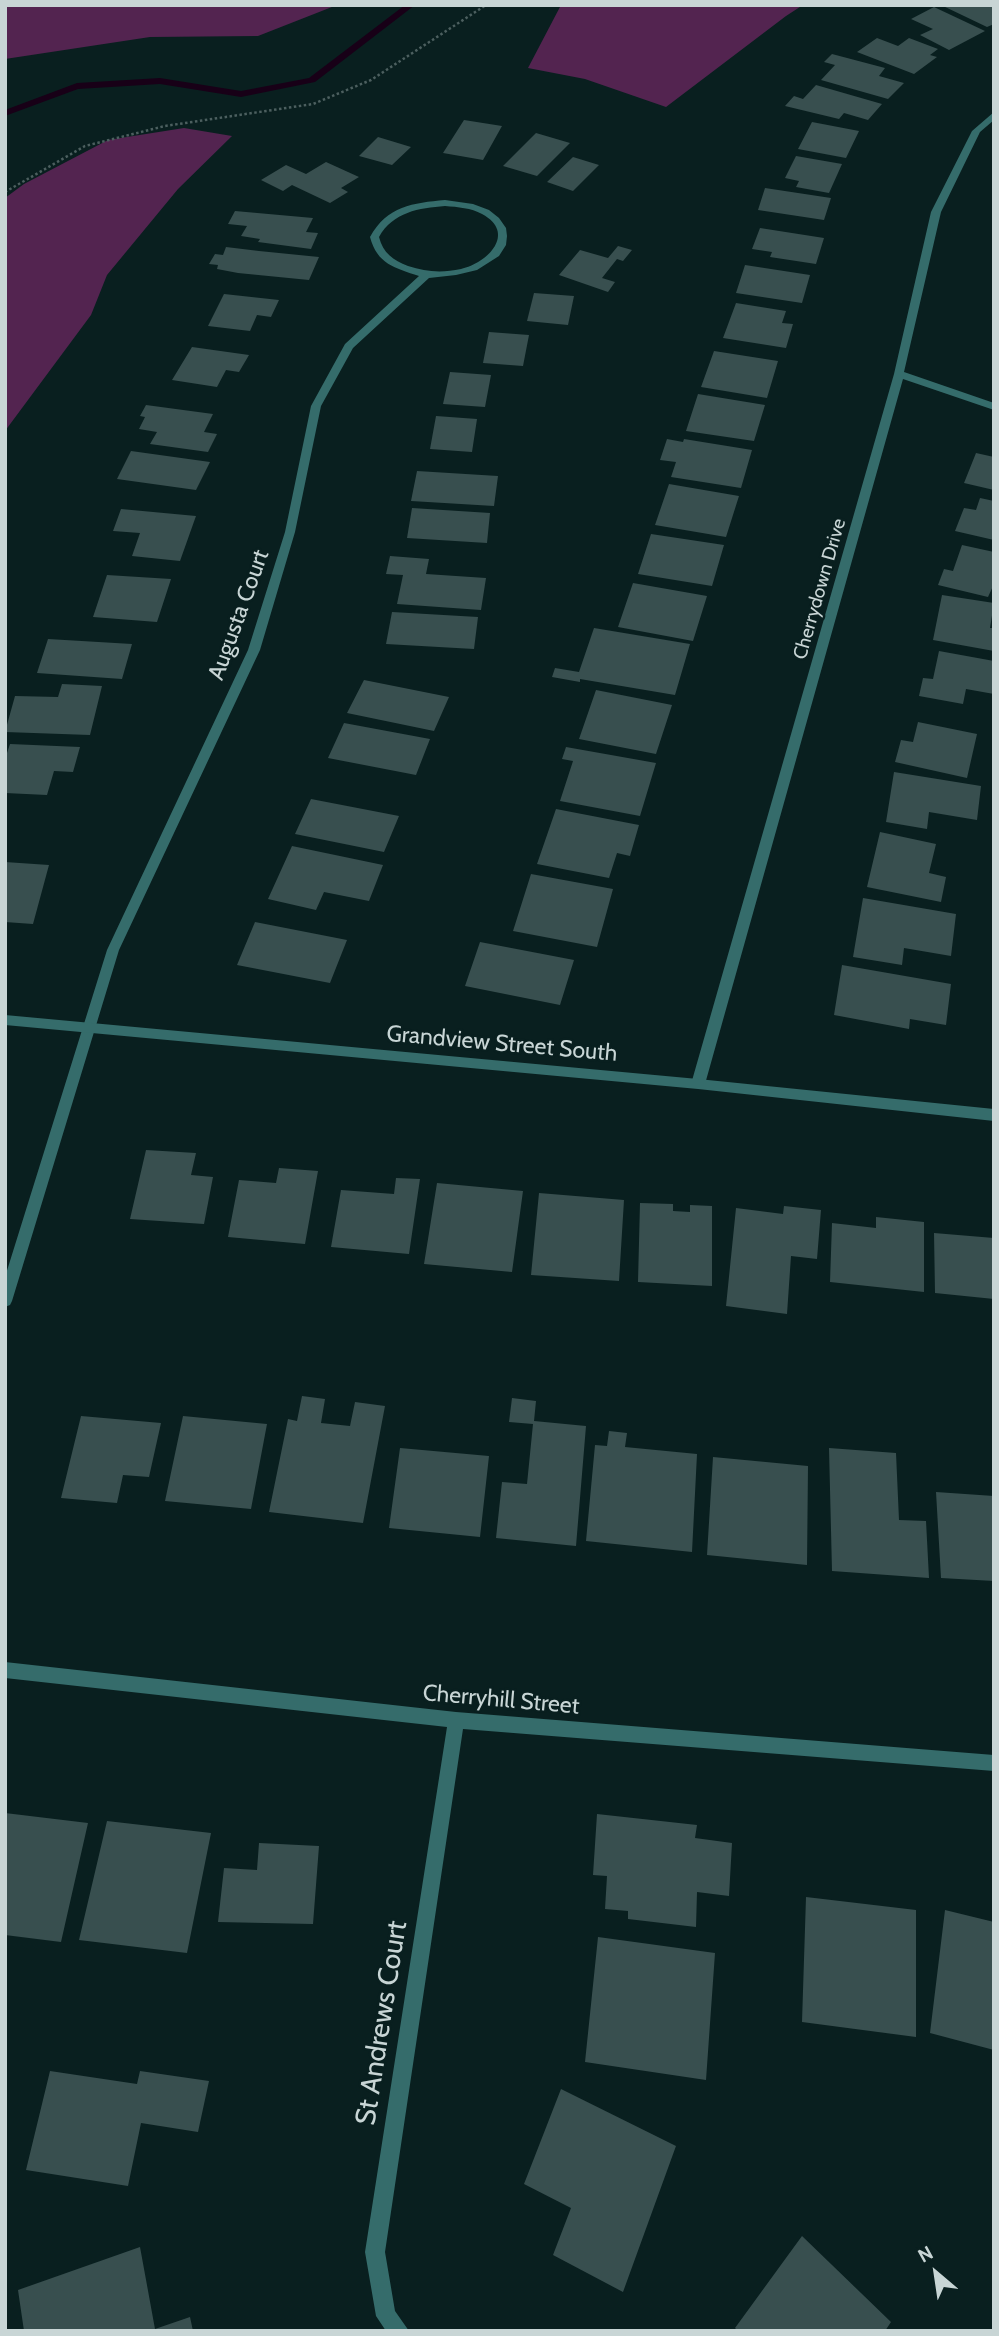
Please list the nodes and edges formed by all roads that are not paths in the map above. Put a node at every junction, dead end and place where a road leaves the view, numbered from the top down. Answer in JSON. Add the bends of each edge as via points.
{"nodes":[{"id":1,"x":994,"y":115,"type":"edge"},
{"id":2,"x":426,"y":275,"type":"junction"},
{"id":3,"x":899,"y":374,"type":"junction"},
{"id":4,"x":994,"y":407,"type":"edge"},
{"id":5,"x":5,"y":1020,"type":"edge"},
{"id":6,"x":88,"y":1026,"type":"junction"},
{"id":7,"x":698,"y":1084,"type":"junction"},
{"id":8,"x":994,"y":1115,"type":"edge"},
{"id":9,"x":5,"y":1301,"type":"edge"},
{"id":10,"x":5,"y":1670,"type":"edge"},
{"id":11,"x":456,"y":1720,"type":"junction"},
{"id":12,"x":994,"y":1763,"type":"edge"},
{"id":13,"x":400,"y":2331,"type":"edge"}],
"edges":[{"from":1,"to":3,"type":"street","name":"Cherrydown Drive","via":[[976,131],[936,212]]},
{"from":2,"to":2,"type":"street","via":[[472,269],[489,261],[504,239],[501,227],[477,208],[438,202],[417,204],[384,219],[374,242],[379,254],[406,271]]},
{"from":2,"to":6,"type":"street","name":"Augusta Court","via":[[349,346],[316,406],[290,531],[254,650],[113,950]]},
{"from":3,"to":4,"type":"street"},
{"from":3,"to":7,"type":"street","name":"Cherrydown Drive"},
{"from":5,"to":6,"type":"street","name":"Grandview Street South"},
{"from":6,"to":7,"type":"street","name":"Grandview Street South"},
{"from":6,"to":9,"type":"street","name":"Augusta Court"},
{"from":7,"to":8,"type":"street","name":"Grandview Street South"},
{"from":10,"to":11,"type":"street","name":"Cherryhill Street"},
{"from":11,"to":12,"type":"street","name":"Cherryhill Street"},
{"from":11,"to":13,"type":"street","name":"St Andrews Court","via":[[375,2252],[386,2316]]}]}
